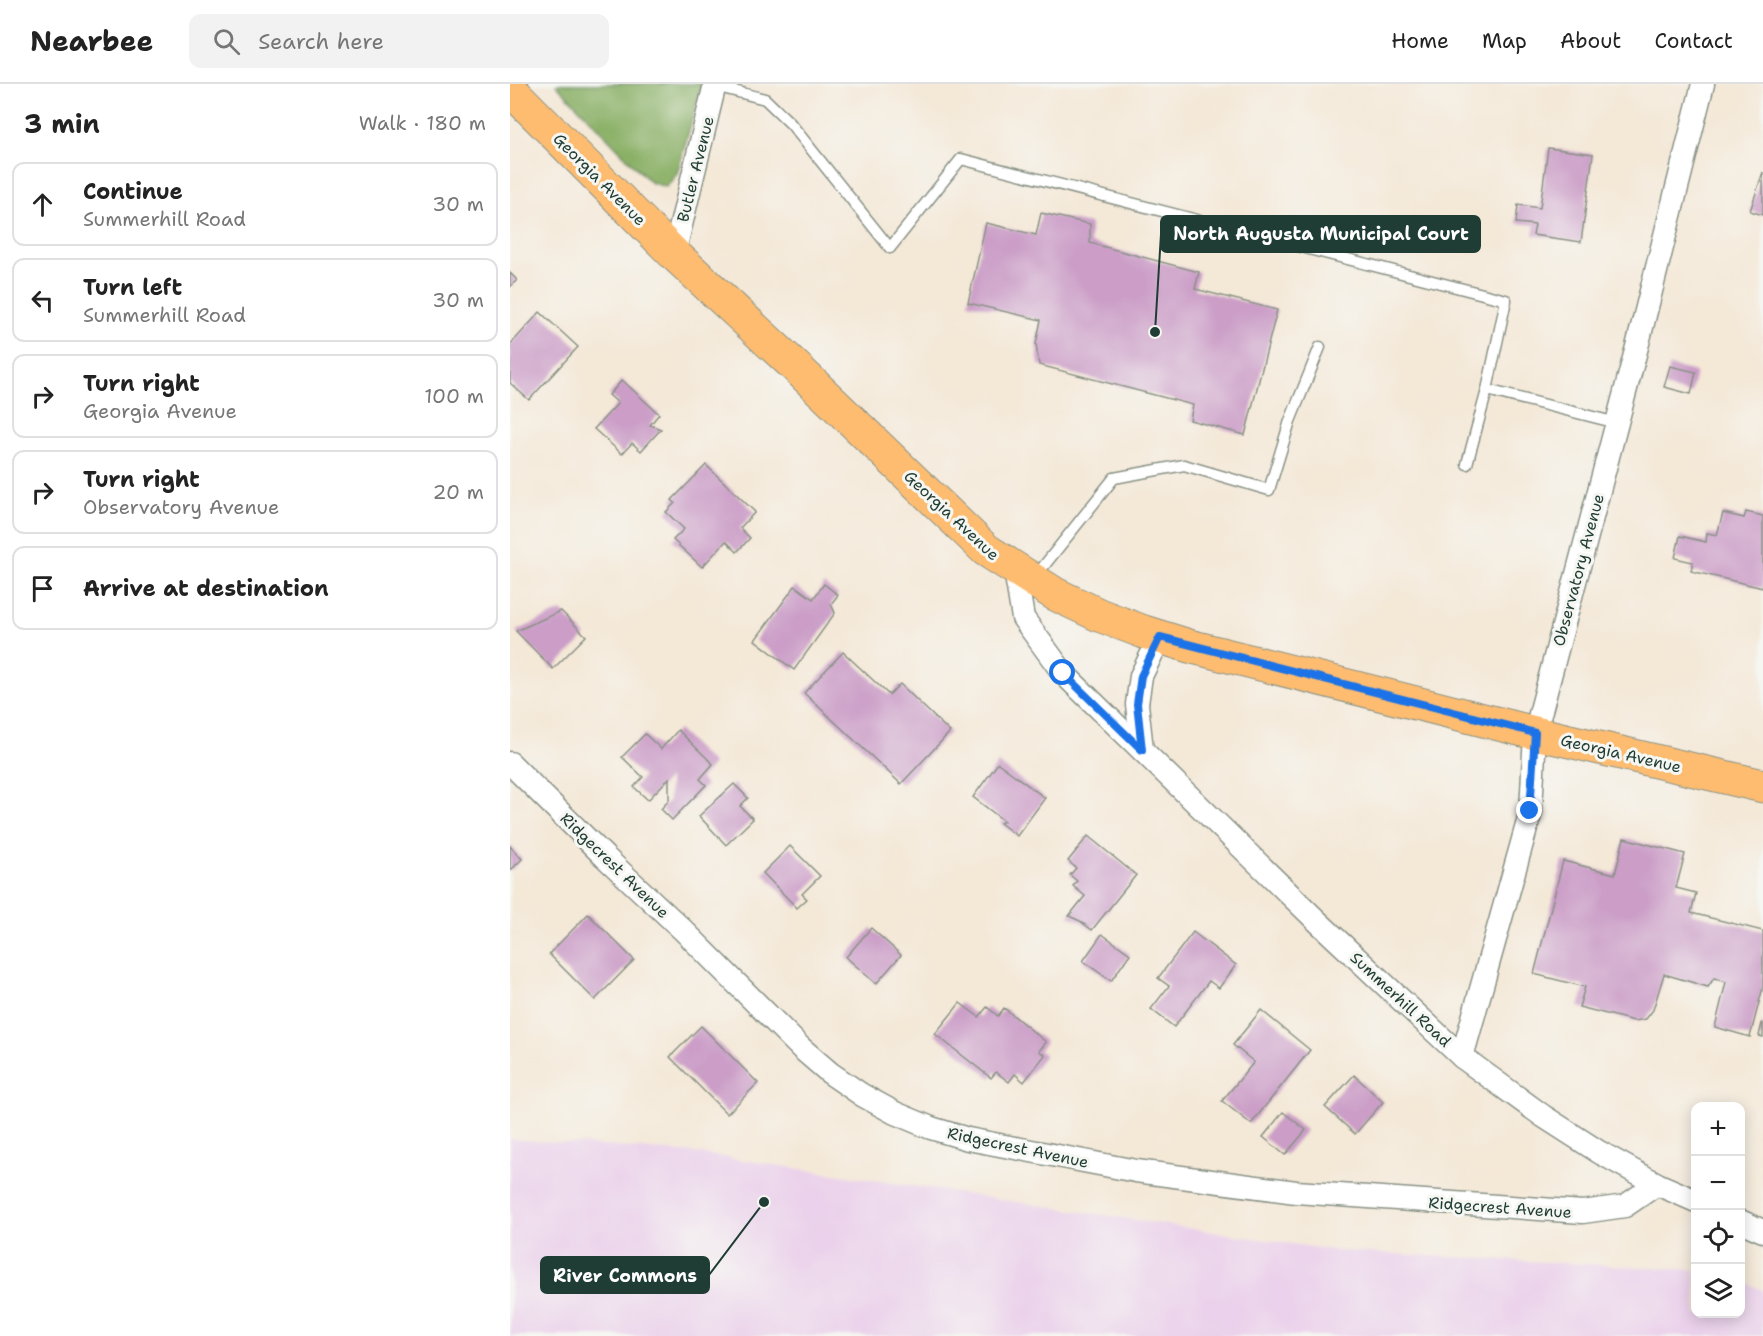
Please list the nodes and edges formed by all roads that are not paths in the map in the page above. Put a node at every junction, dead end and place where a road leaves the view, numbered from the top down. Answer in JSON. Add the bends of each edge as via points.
{"nodes":[{"id":1,"x":1703,"y":84,"type":"edge"},
{"id":2,"x":715,"y":85,"type":"edge"},
{"id":3,"x":510,"y":89,"type":"edge"},
{"id":4,"x":674,"y":254,"type":"junction"},
{"id":5,"x":1320,"y":347,"type":"dead end"},
{"id":6,"x":1487,"y":390,"type":"junction"},
{"id":7,"x":1617,"y":423,"type":"junction"},
{"id":8,"x":1467,"y":464,"type":"dead end"},
{"id":9,"x":1024,"y":575,"type":"junction"},
{"id":10,"x":1160,"y":637,"type":"junction"},
{"id":11,"x":1535,"y":733,"type":"junction"},
{"id":12,"x":1142,"y":750,"type":"junction"},
{"id":13,"x":510,"y":763,"type":"edge"},
{"id":14,"x":1763,"y":786,"type":"edge"},
{"id":15,"x":1462,"y":1057,"type":"junction"},
{"id":16,"x":1657,"y":1184,"type":"junction"},
{"id":17,"x":1691,"y":1199,"type":"edge"},
{"id":18,"x":1745,"y":1223,"type":"edge"},
{"id":19,"x":1763,"y":1231,"type":"edge"}],
"edges":[{"from":1,"to":7,"type":"street","name":"Observatory Avenue"},
{"from":2,"to":4,"type":"street","name":"Butler Avenue"},
{"from":2,"to":6,"type":"lane","via":[[765,99],[791,124],[890,248],[961,159],[1506,300]]},
{"from":3,"to":4,"type":"main road","name":"Georgia Avenue"},
{"from":4,"to":9,"type":"main road","name":"Georgia Avenue","via":[[986,550]]},
{"from":5,"to":9,"type":"lane","via":[[1290,421],[1269,490],[1184,465],[1114,478]]},
{"from":6,"to":7,"type":"lane"},
{"from":6,"to":8,"type":"lane"},
{"from":7,"to":11,"type":"street","name":"Observatory Avenue"},
{"from":9,"to":10,"type":"main road","name":"Georgia Avenue","via":[[1099,615]]},
{"from":9,"to":12,"type":"street","name":"Summerhill Road","via":[[1023,618],[1063,673]]},
{"from":10,"to":11,"type":"main road","name":"Georgia Avenue"},
{"from":10,"to":12,"type":"street","via":[[1141,676],[1138,694]]},
{"from":11,"to":14,"type":"main road","name":"Georgia Avenue"},
{"from":11,"to":15,"type":"street","name":"Observatory Avenue","via":[[1530,811]]},
{"from":12,"to":15,"type":"street","name":"Summerhill Road"},
{"from":13,"to":16,"type":"street","name":"Ridgecrest Avenue","via":[[801,1048],[862,1095],[931,1128],[968,1139],[1136,1171],[1296,1192],[1582,1212],[1625,1206]]},
{"from":15,"to":16,"type":"street","name":"Summerhill Road","via":[[1543,1116]]},
{"from":16,"to":17,"type":"street","name":"Summerhill Road"},
{"from":18,"to":19,"type":"street"}]}
